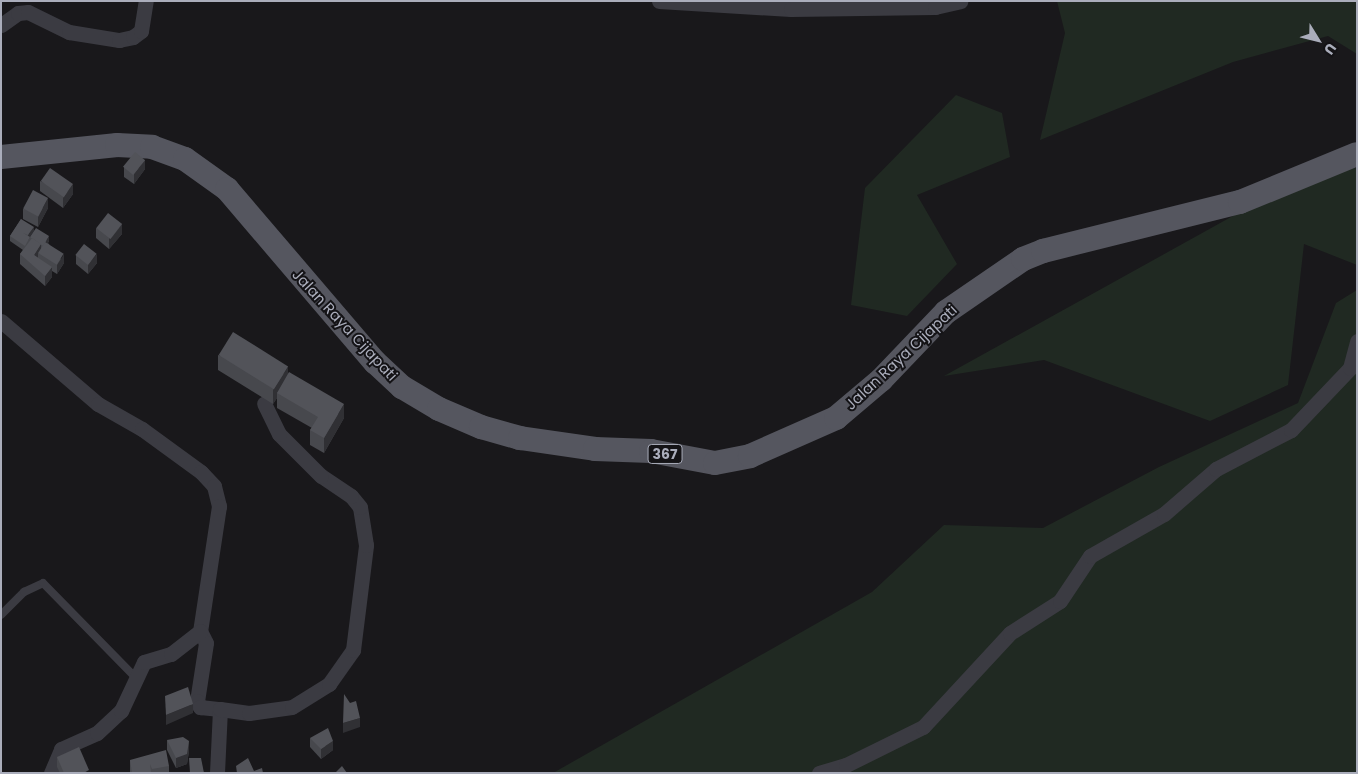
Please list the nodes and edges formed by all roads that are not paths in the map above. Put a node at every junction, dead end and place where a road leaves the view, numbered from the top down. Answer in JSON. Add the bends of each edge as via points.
{"nodes":[{"id":1,"x":146,"y":1,"type":"edge"},
{"id":2,"x":659,"y":1,"type":"edge"},
{"id":3,"x":960,"y":1,"type":"edge"},
{"id":4,"x":1,"y":25,"type":"edge"},
{"id":5,"x":1357,"y":154,"type":"edge"},
{"id":6,"x":1,"y":156,"type":"edge"},
{"id":7,"x":1,"y":321,"type":"edge"},
{"id":8,"x":1357,"y":341,"type":"edge"},
{"id":9,"x":264,"y":403,"type":"dead end"},
{"id":10,"x":1,"y":615,"type":"edge"},
{"id":11,"x":200,"y":631,"type":"junction"},
{"id":12,"x":137,"y":679,"type":"junction"},
{"id":13,"x":220,"y":708,"type":"junction"},
{"id":14,"x":51,"y":773,"type":"edge"},
{"id":15,"x":216,"y":773,"type":"edge"},
{"id":16,"x":819,"y":773,"type":"edge"}],
"edges":[{"from":1,"to":4,"type":"street","via":[[141,31],[133,38],[119,40],[69,32],[28,12],[18,12]]},
{"from":2,"to":3,"type":"street","via":[[792,9],[936,7]]},
{"from":5,"to":6,"type":"main road","name":"Jalan Raya Cijapati","number":"367","via":[[1240,202],[1043,251],[1023,259],[946,312],[881,380],[836,418],[777,446],[750,456],[715,463],[651,451],[595,449],[520,438],[481,427],[439,409],[402,387],[375,362],[227,189],[185,158],[152,147],[117,145]]},
{"from":7,"to":11,"type":"street","via":[[98,404],[142,429],[201,472],[214,486],[219,506]]},
{"from":8,"to":16,"type":"street","via":[[1350,368],[1290,430],[1216,468],[1164,514],[1090,556],[1060,601],[1010,634],[923,727],[846,765]]},
{"from":9,"to":13,"type":"street","via":[[279,434],[321,476],[351,496],[360,507],[366,545],[353,650],[329,684],[292,707],[248,713]]},
{"from":10,"to":12,"type":"lane","via":[[24,592],[43,582]]},
{"from":11,"to":12,"type":"street","via":[[171,654],[144,662]]},
{"from":11,"to":13,"type":"street","via":[[206,643],[198,705]]},
{"from":12,"to":14,"type":"street","via":[[126,704],[115,718],[97,733],[61,749]]},
{"from":13,"to":15,"type":"street"}]}
